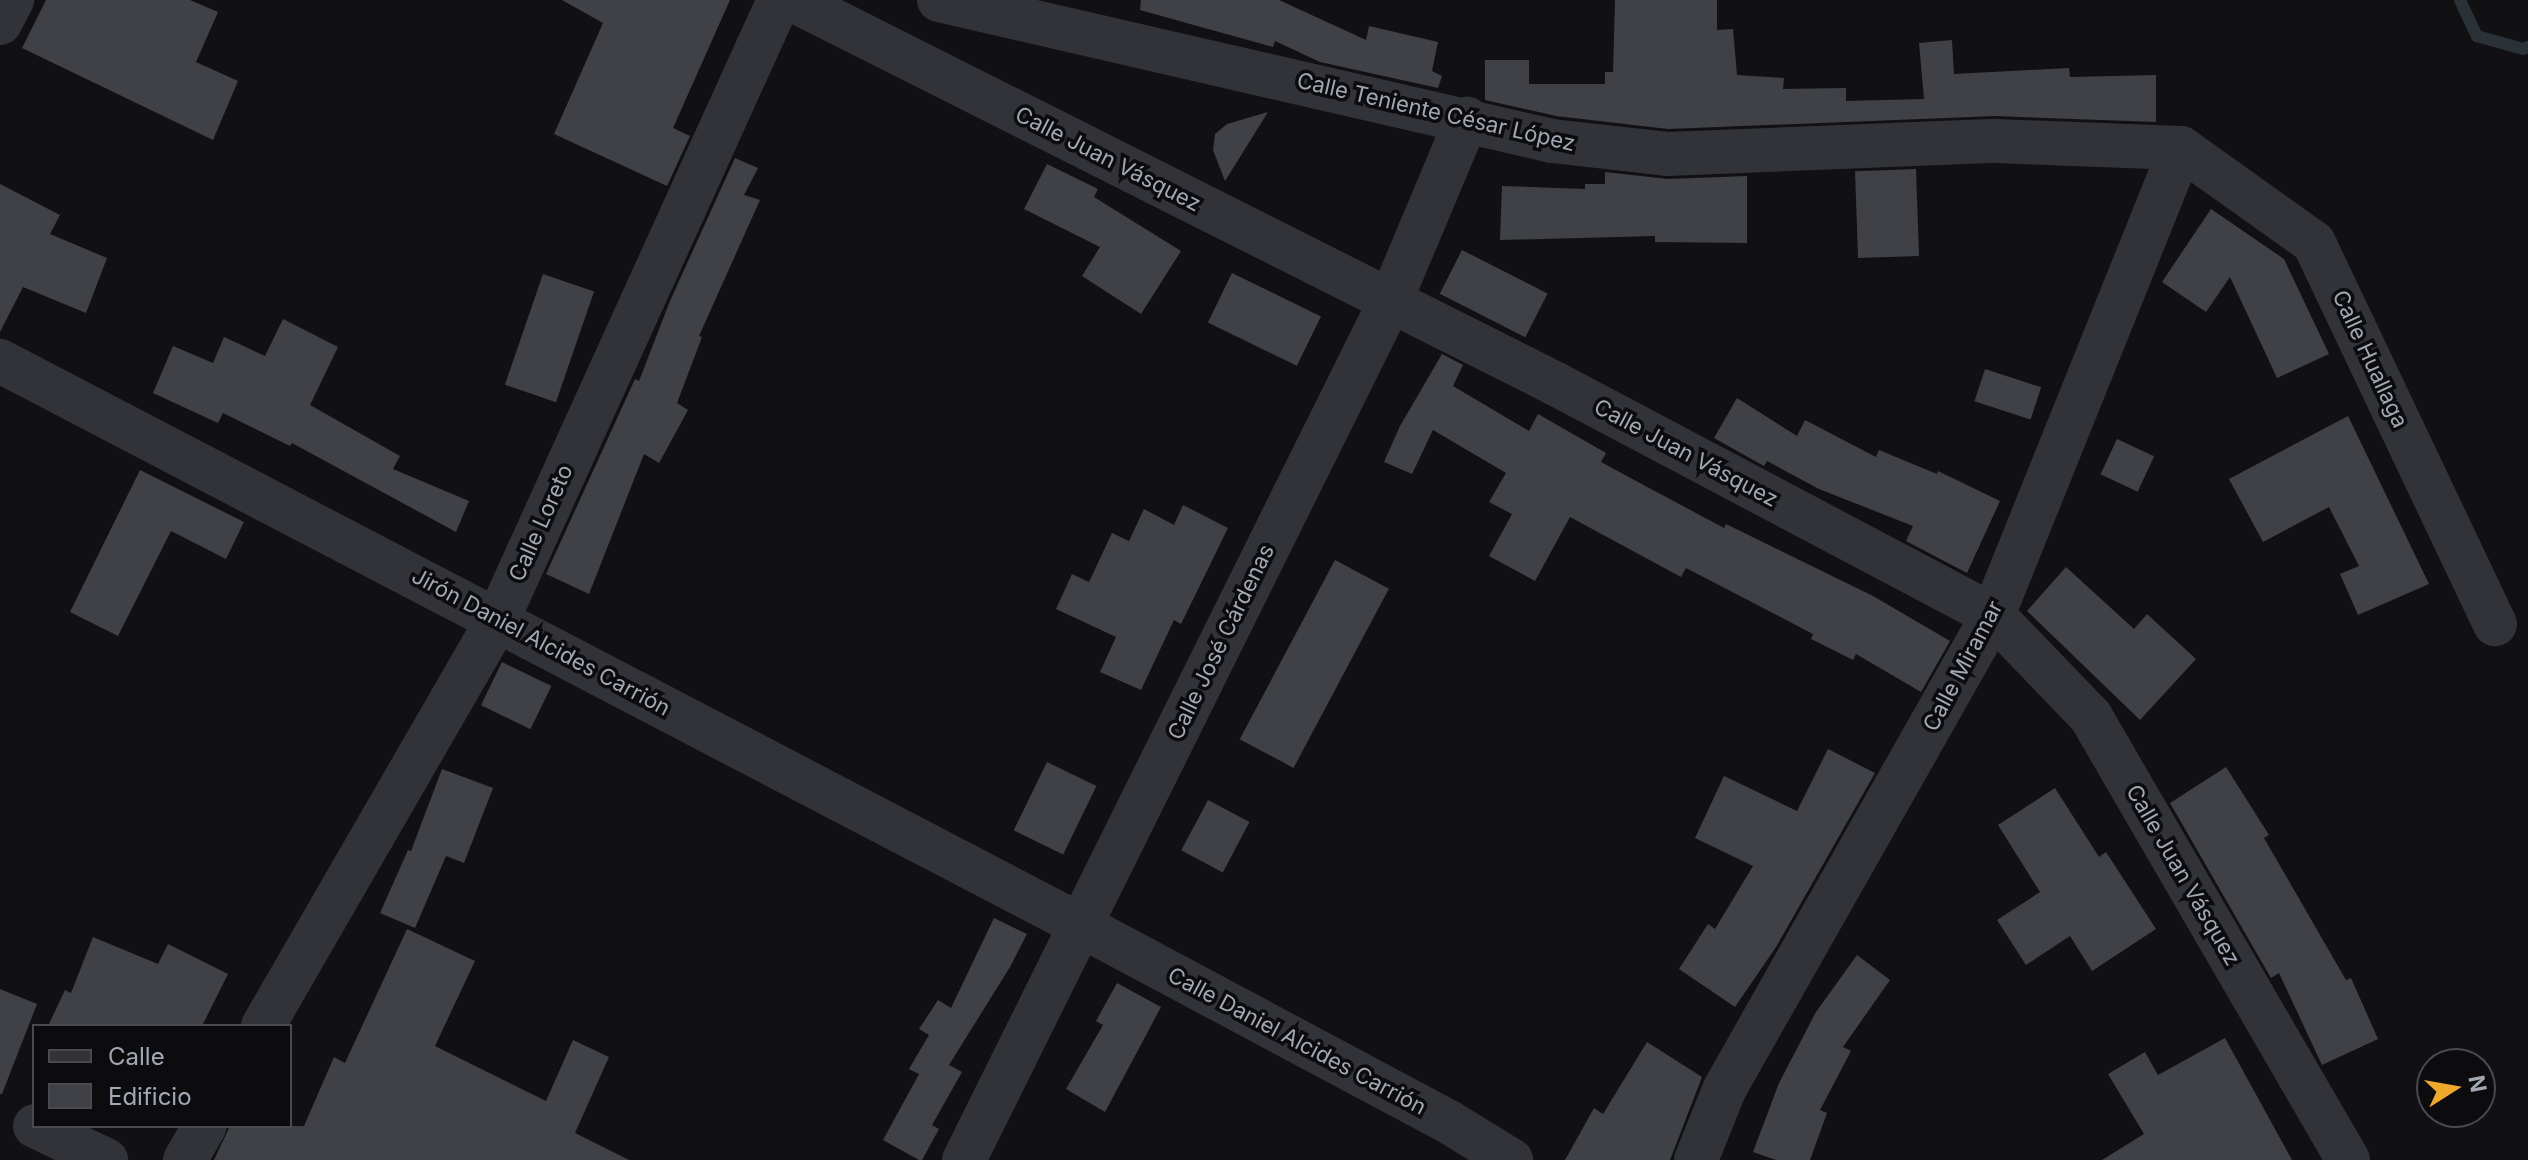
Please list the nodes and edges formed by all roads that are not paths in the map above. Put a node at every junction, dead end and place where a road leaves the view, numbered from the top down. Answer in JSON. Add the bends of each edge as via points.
{"nodes":[{"id":1,"x":12,"y":0,"type":"edge"},
{"id":2,"x":779,"y":0,"type":"edge"},
{"id":3,"x":793,"y":0,"type":"edge"},
{"id":4,"x":939,"y":0,"type":"edge"},
{"id":5,"x":0,"y":23,"type":"edge"},
{"id":6,"x":1467,"y":119,"type":"junction"},
{"id":7,"x":2181,"y":148,"type":"junction"},
{"id":8,"x":1390,"y":302,"type":"junction"},
{"id":9,"x":0,"y":361,"type":"edge"},
{"id":10,"x":1993,"y":615,"type":"junction"},
{"id":11,"x":498,"y":619,"type":"junction"},
{"id":12,"x":2495,"y":624,"type":"dead end"},
{"id":13,"x":1080,"y":925,"type":"junction"},
{"id":14,"x":264,"y":1024,"type":"edge"},
{"id":15,"x":0,"y":1109,"type":"edge"},
{"id":16,"x":32,"y":1125,"type":"edge"},
{"id":17,"x":38,"y":1128,"type":"edge"},
{"id":18,"x":204,"y":1128,"type":"edge"},
{"id":19,"x":106,"y":1160,"type":"edge"},
{"id":20,"x":185,"y":1160,"type":"edge"},
{"id":21,"x":964,"y":1160,"type":"edge"},
{"id":22,"x":1511,"y":1160,"type":"edge"},
{"id":23,"x":1696,"y":1160,"type":"edge"},
{"id":24,"x":2348,"y":1160,"type":"edge"}],
"edges":[{"from":1,"to":5,"type":"street"},
{"from":2,"to":11,"type":"street","name":"Calle Loreto"},
{"from":3,"to":8,"type":"street","name":"Calle Juan Vásquez"},
{"from":4,"to":6,"type":"street","name":"Calle Teniente César López"},
{"from":6,"to":7,"type":"street","name":"Calle Teniente César López","via":[[1552,141],[1667,154],[1996,141]]},
{"from":6,"to":8,"type":"street","name":"Calle José Cárdenas"},
{"from":7,"to":10,"type":"street","name":"Calle Miramar"},
{"from":7,"to":12,"type":"street","name":"Calle Huallaga","via":[[2314,243]]},
{"from":8,"to":10,"type":"street","name":"Calle Juan Vásquez"},
{"from":8,"to":13,"type":"street","name":"Calle José Cárdenas"},
{"from":9,"to":11,"type":"street","name":"Jirón Daniel Alcides Carrión"},
{"from":10,"to":23,"type":"street","name":"Calle Miramar","via":[[1725,1088]]},
{"from":10,"to":24,"type":"street","name":"Calle Juan Vásquez","via":[[2091,717]]},
{"from":11,"to":13,"type":"street","name":"Jirón Daniel Alcides Carrión"},
{"from":11,"to":14,"type":"street","name":"Calle Loreto"},
{"from":13,"to":21,"type":"street","name":"Calle José Cárdenas"},
{"from":13,"to":22,"type":"street","name":"Calle Daniel Alcides Carrión"},
{"from":15,"to":16,"type":"street"},
{"from":17,"to":19,"type":"street"},
{"from":18,"to":20,"type":"street"}]}
